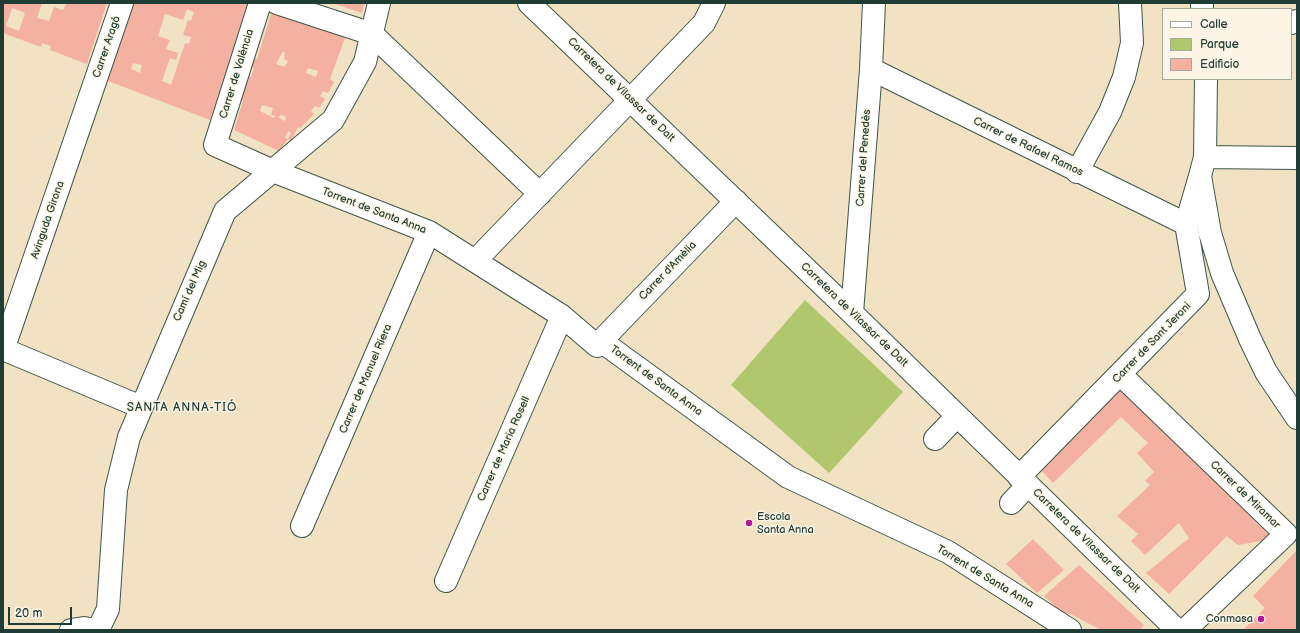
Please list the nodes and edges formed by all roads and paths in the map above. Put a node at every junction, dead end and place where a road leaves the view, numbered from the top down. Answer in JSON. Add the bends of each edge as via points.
{"nodes":[{"id":1,"x":122,"y":3,"type":"edge"},
{"id":2,"x":260,"y":3,"type":"edge"},
{"id":3,"x":277,"y":3,"type":"edge"},
{"id":4,"x":379,"y":3,"type":"edge"},
{"id":5,"x":529,"y":3,"type":"edge"},
{"id":6,"x":714,"y":3,"type":"edge"},
{"id":7,"x":874,"y":3,"type":"edge"},
{"id":8,"x":1130,"y":3,"type":"edge"},
{"id":9,"x":372,"y":34,"type":"junction"},
{"id":10,"x":871,"y":69,"type":"junction"},
{"id":11,"x":1206,"y":80,"type":"edge"},
{"id":12,"x":93,"y":91,"type":"joint"},
{"id":13,"x":631,"y":99,"type":"junction"},
{"id":14,"x":215,"y":145,"type":"joint"},
{"id":15,"x":1297,"y":158,"type":"edge"},
{"id":16,"x":1203,"y":167,"type":"junction"},
{"id":17,"x":272,"y":171,"type":"junction"},
{"id":18,"x":1077,"y":172,"type":"junction"},
{"id":19,"x":540,"y":194,"type":"junction"},
{"id":20,"x":736,"y":202,"type":"junction"},
{"id":21,"x":1186,"y":224,"type":"junction"},
{"id":22,"x":429,"y":232,"type":"junction"},
{"id":23,"x":475,"y":261,"type":"junction"},
{"id":24,"x":852,"y":312,"type":"junction"},
{"id":25,"x":562,"y":316,"type":"junction"},
{"id":26,"x":601,"y":341,"type":"junction"},
{"id":27,"x":3,"y":349,"type":"edge"},
{"id":28,"x":1121,"y":375,"type":"junction"},
{"id":29,"x":141,"y":406,"type":"junction"},
{"id":30,"x":957,"y":416,"type":"junction"},
{"id":31,"x":1297,"y":418,"type":"edge"},
{"id":32,"x":934,"y":439,"type":"dead end"},
{"id":33,"x":1024,"y":481,"type":"junction"},
{"id":34,"x":1011,"y":503,"type":"dead end"},
{"id":35,"x":302,"y":526,"type":"dead end"},
{"id":36,"x":446,"y":581,"type":"dead end"},
{"id":37,"x":71,"y":630,"type":"edge"},
{"id":38,"x":94,"y":630,"type":"edge"},
{"id":39,"x":98,"y":630,"type":"edge"},
{"id":40,"x":1070,"y":630,"type":"edge"},
{"id":41,"x":1177,"y":630,"type":"edge"},
{"id":42,"x":1185,"y":630,"type":"edge"}],
"edges":[{"from":1,"to":12,"type":"street","name":"Carrer Aragó"},
{"from":2,"to":14,"type":"street","name":"Carrer de València"},
{"from":3,"to":9,"type":"street"},
{"from":4,"to":9,"type":"street","name":"Camí del Mig"},
{"from":5,"to":13,"type":"street","name":"Carretera de Vilassar de Dalt"},
{"from":6,"to":13,"type":"street","via":[[704,23]]},
{"from":7,"to":10,"type":"street","name":"Carrer del Penedès"},
{"from":8,"to":18,"type":"street","via":[[1132,43],[1124,77],[1110,112]]},
{"from":9,"to":17,"type":"street","name":"Camí del Mig","via":[[364,62],[333,120]]},
{"from":9,"to":19,"type":"street"},
{"from":10,"to":18,"type":"street","name":"Carrer de Rafael Ramos"},
{"from":10,"to":24,"type":"street","name":"Carrer del Penedès"},
{"from":11,"to":16,"type":"street"},
{"from":12,"to":27,"type":"street","name":"Avinguda Girona"},
{"from":13,"to":19,"type":"street"},
{"from":13,"to":20,"type":"street","name":"Carretera de Vilassar de Dalt"},
{"from":14,"to":17,"type":"street","name":"Torrent de Santa Anna"},
{"from":15,"to":16,"type":"street"},
{"from":16,"to":21,"type":"street","name":"Carrer de Sant Jeroni"},
{"from":16,"to":31,"type":"street","via":[[1210,233],[1222,274],[1266,372]]},
{"from":17,"to":22,"type":"street","name":"Torrent de Santa Anna"},
{"from":17,"to":29,"type":"street","name":"Camí del Mig","via":[[225,211]]},
{"from":18,"to":21,"type":"street","name":"Carrer de Rafael Ramos"},
{"from":19,"to":23,"type":"street"},
{"from":20,"to":24,"type":"street","name":"Carretera de Vilassar de Dalt"},
{"from":20,"to":26,"type":"street","name":"Carrer d'Amèlia"},
{"from":21,"to":28,"type":"street","name":"Carrer de Sant Jeroni","via":[[1198,294]]},
{"from":22,"to":23,"type":"street","name":"Torrent de Santa Anna"},
{"from":22,"to":35,"type":"street","name":"Carrer de Manuel Riera"},
{"from":23,"to":25,"type":"street","name":"Torrent de Santa Anna"},
{"from":24,"to":30,"type":"street","name":"Carretera de Vilassar de Dalt"},
{"from":25,"to":26,"type":"street","name":"Torrent de Santa Anna","via":[[597,346]]},
{"from":25,"to":36,"type":"street","name":"Carrer de Maria Rosell"},
{"from":26,"to":40,"type":"street","name":"Torrent de Santa Anna","via":[[788,477],[948,552]]},
{"from":27,"to":29,"type":"street"},
{"from":28,"to":33,"type":"street","name":"Carrer de Sant Jeroni"},
{"from":28,"to":42,"type":"street","name":"Carrer de Miramar","via":[[1286,534]]},
{"from":29,"to":39,"type":"street","name":"Camí del Mig","via":[[129,437],[116,490],[108,609]]},
{"from":30,"to":32,"type":"street"},
{"from":30,"to":33,"type":"street","name":"Carretera de Vilassar de Dalt"},
{"from":33,"to":34,"type":"street","name":"Carrer de Sant Jeroni"},
{"from":33,"to":41,"type":"street","name":"Carretera de Vilassar de Dalt"},
{"from":37,"to":38,"type":"street"}]}
